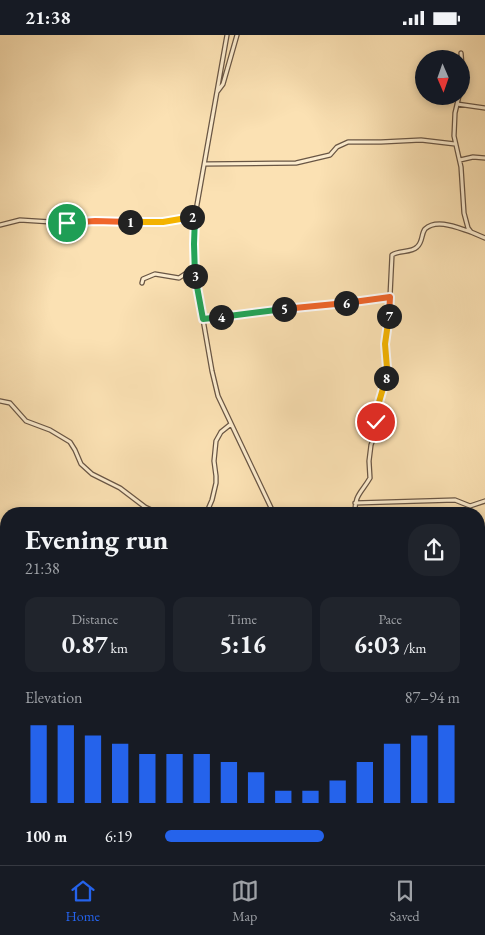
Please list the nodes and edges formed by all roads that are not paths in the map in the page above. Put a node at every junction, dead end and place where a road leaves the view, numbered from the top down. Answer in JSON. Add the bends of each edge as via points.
{"nodes":[{"id":1,"x":226,"y":35,"type":"edge"},
{"id":2,"x":237,"y":35,"type":"edge"},
{"id":3,"x":217,"y":92,"type":"junction"},
{"id":4,"x":457,"y":105,"type":"edge"},
{"id":5,"x":463,"y":105,"type":"edge"},
{"id":6,"x":485,"y":109,"type":"edge"},
{"id":7,"x":455,"y":144,"type":"junction"},
{"id":8,"x":485,"y":158,"type":"edge"},
{"id":9,"x":460,"y":160,"type":"junction"},
{"id":10,"x":205,"y":164,"type":"junction"},
{"id":11,"x":195,"y":217,"type":"junction"},
{"id":12,"x":0,"y":225,"type":"edge"},
{"id":13,"x":471,"y":232,"type":"junction"},
{"id":14,"x":485,"y":238,"type":"edge"},
{"id":15,"x":194,"y":268,"type":"junction"},
{"id":16,"x":142,"y":283,"type":"dead end"},
{"id":17,"x":390,"y":297,"type":"junction"},
{"id":18,"x":203,"y":319,"type":"junction"},
{"id":19,"x":0,"y":401,"type":"edge"},
{"id":20,"x":231,"y":424,"type":"junction"},
{"id":21,"x":485,"y":501,"type":"edge"},
{"id":22,"x":355,"y":503,"type":"junction"},
{"id":23,"x":145,"y":507,"type":"edge"},
{"id":24,"x":209,"y":507,"type":"edge"},
{"id":25,"x":271,"y":507,"type":"edge"},
{"id":26,"x":355,"y":507,"type":"edge"}],
"edges":[{"from":1,"to":3,"type":"street"},
{"from":2,"to":3,"type":"street","via":[[223,84]]},
{"from":3,"to":10,"type":"street"},
{"from":4,"to":7,"type":"street"},
{"from":5,"to":6,"type":"street"},
{"from":7,"to":9,"type":"street"},
{"from":7,"to":10,"type":"street","via":[[421,140],[348,142],[330,155],[296,163]]},
{"from":8,"to":9,"type":"street"},
{"from":9,"to":13,"type":"street","via":[[464,213]]},
{"from":10,"to":11,"type":"street"},
{"from":11,"to":12,"type":"street","via":[[163,222],[20,220]]},
{"from":11,"to":15,"type":"street"},
{"from":13,"to":14,"type":"street"},
{"from":13,"to":17,"type":"street","via":[[440,224],[424,230],[418,247],[394,253],[390,262]]},
{"from":15,"to":16,"type":"street","via":[[181,277],[154,274],[143,279]]},
{"from":15,"to":18,"type":"street"},
{"from":17,"to":18,"type":"street"},
{"from":17,"to":22,"type":"street","via":[[385,344],[386,380],[371,445],[370,478]]},
{"from":18,"to":20,"type":"street","via":[[215,385]]},
{"from":19,"to":23,"type":"street","via":[[10,403],[26,421],[50,429],[70,442],[82,464],[92,474],[120,488]]},
{"from":20,"to":24,"type":"street","via":[[216,441],[216,483]]},
{"from":20,"to":25,"type":"street"},
{"from":21,"to":22,"type":"street","via":[[470,506],[455,499]]},
{"from":22,"to":26,"type":"street"}]}
